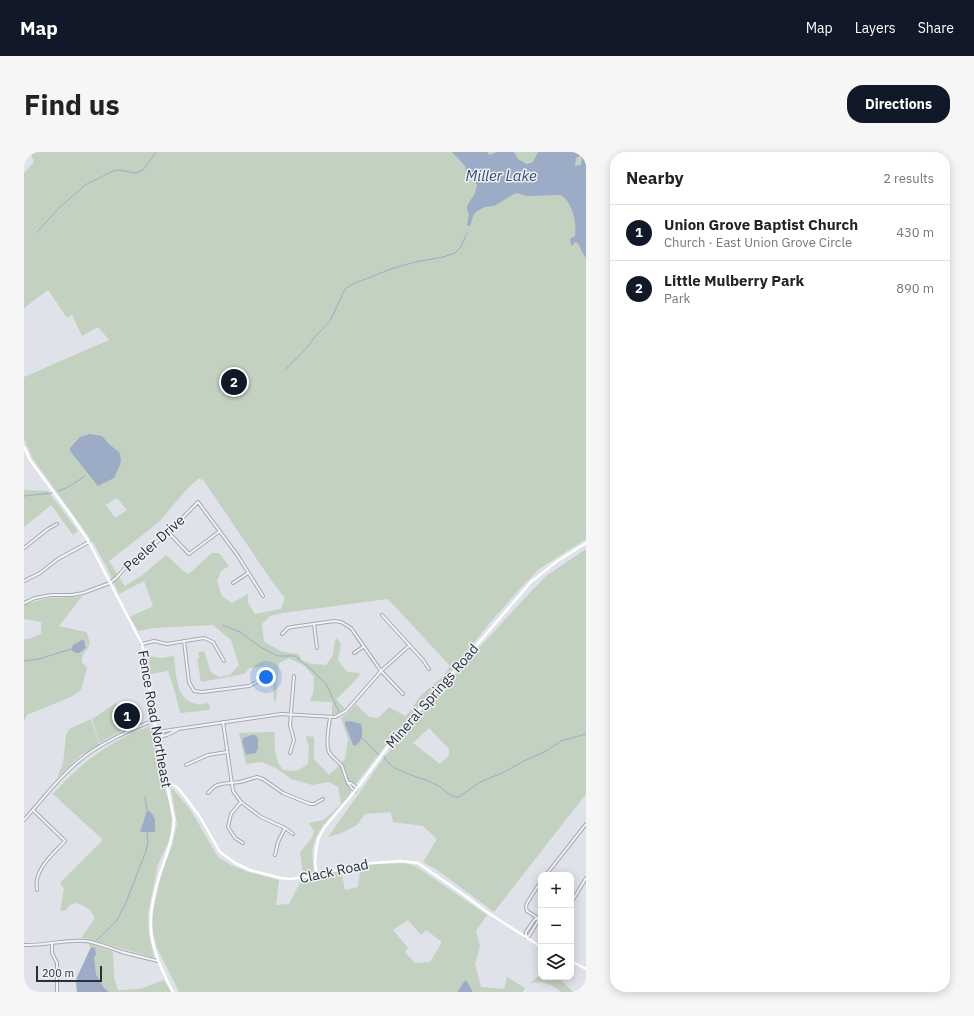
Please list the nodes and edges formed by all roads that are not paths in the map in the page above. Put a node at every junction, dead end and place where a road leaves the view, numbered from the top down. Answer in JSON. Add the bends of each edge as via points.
{"nodes":[{"id":1,"x":24,"y":447,"type":"edge"},
{"id":2,"x":57,"y":524,"type":"dead end"},
{"id":3,"x":220,"y":531,"type":"junction"},
{"id":4,"x":169,"y":532,"type":"junction"},
{"id":5,"x":89,"y":542,"type":"junction"},
{"id":6,"x":586,"y":543,"type":"edge"},
{"id":7,"x":24,"y":548,"type":"edge"},
{"id":8,"x":248,"y":573,"type":"junction"},
{"id":9,"x":24,"y":580,"type":"edge"},
{"id":10,"x":110,"y":583,"type":"junction"},
{"id":11,"x":233,"y":583,"type":"dead end"},
{"id":12,"x":263,"y":596,"type":"dead end"},
{"id":13,"x":24,"y":602,"type":"edge"},
{"id":14,"x":382,"y":615,"type":"dead end"},
{"id":15,"x":314,"y":624,"type":"junction"},
{"id":16,"x":282,"y":634,"type":"dead end"},
{"id":17,"x":184,"y":641,"type":"junction"},
{"id":18,"x":142,"y":644,"type":"junction"},
{"id":19,"x":410,"y":645,"type":"junction"},
{"id":20,"x":363,"y":647,"type":"junction"},
{"id":21,"x":317,"y":648,"type":"dead end"},
{"id":22,"x":354,"y":653,"type":"dead end"},
{"id":23,"x":224,"y":661,"type":"dead end"},
{"id":24,"x":429,"y":668,"type":"dead end"},
{"id":25,"x":380,"y":671,"type":"junction"},
{"id":26,"x":294,"y":676,"type":"dead end"},
{"id":27,"x":257,"y":682,"type":"dead end"},
{"id":28,"x":403,"y":694,"type":"dead end"},
{"id":29,"x":292,"y":715,"type":"junction"},
{"id":30,"x":330,"y":717,"type":"junction"},
{"id":31,"x":154,"y":720,"type":"junction"},
{"id":32,"x":223,"y":722,"type":"junction"},
{"id":33,"x":178,"y":730,"type":"junction"},
{"id":34,"x":157,"y":732,"type":"junction"},
{"id":35,"x":158,"y":737,"type":"junction"},
{"id":36,"x":227,"y":752,"type":"junction"},
{"id":37,"x":290,"y":753,"type":"dead end"},
{"id":38,"x":186,"y":765,"type":"dead end"},
{"id":39,"x":167,"y":782,"type":"junction"},
{"id":40,"x":230,"y":782,"type":"junction"},
{"id":41,"x":348,"y":783,"type":"junction"},
{"id":42,"x":358,"y":788,"type":"junction"},
{"id":43,"x":355,"y":791,"type":"junction"},
{"id":44,"x":208,"y":793,"type":"dead end"},
{"id":45,"x":323,"y":799,"type":"dead end"},
{"id":46,"x":241,"y":802,"type":"junction"},
{"id":47,"x":33,"y":810,"type":"junction"},
{"id":48,"x":24,"y":820,"type":"edge"},
{"id":49,"x":586,"y":824,"type":"edge"},
{"id":50,"x":285,"y":828,"type":"junction"},
{"id":51,"x":293,"y":834,"type":"dead end"},
{"id":52,"x":242,"y":843,"type":"dead end"},
{"id":53,"x":275,"y":855,"type":"dead end"},
{"id":54,"x":548,"y":872,"type":"edge"},
{"id":55,"x":317,"y":875,"type":"junction"},
{"id":56,"x":586,"y":878,"type":"edge"},
{"id":57,"x":538,"y":885,"type":"edge"},
{"id":58,"x":37,"y":890,"type":"dead end"},
{"id":59,"x":574,"y":898,"type":"edge"},
{"id":60,"x":538,"y":918,"type":"edge"},
{"id":61,"x":538,"y":921,"type":"edge"},
{"id":62,"x":526,"y":937,"type":"junction"},
{"id":63,"x":52,"y":943,"type":"junction"},
{"id":64,"x":24,"y":945,"type":"edge"},
{"id":65,"x":538,"y":945,"type":"edge"},
{"id":66,"x":158,"y":961,"type":"junction"},
{"id":67,"x":574,"y":963,"type":"edge"},
{"id":68,"x":586,"y":969,"type":"edge"},
{"id":69,"x":57,"y":992,"type":"edge"},
{"id":70,"x":173,"y":992,"type":"edge"}],
"edges":[{"from":1,"to":5,"type":"street","name":"Fence Road Northeast","via":[[30,460]]},
{"from":2,"to":7,"type":"street"},
{"from":3,"to":4,"type":"street","via":[[189,554]]},
{"from":3,"to":4,"type":"street","name":"Peeler Drive","via":[[198,502]]},
{"from":3,"to":8,"type":"street"},
{"from":4,"to":10,"type":"street","name":"Peeler Drive"},
{"from":5,"to":9,"type":"street","via":[[58,559],[40,573]]},
{"from":5,"to":10,"type":"street","name":"Fence Road Northeast"},
{"from":6,"to":42,"type":"street","name":"Mineral Springs Road","via":[[531,582],[389,744]]},
{"from":8,"to":11,"type":"street"},
{"from":8,"to":12,"type":"street"},
{"from":10,"to":13,"type":"street","via":[[83,593],[51,595]]},
{"from":10,"to":18,"type":"street","name":"Fence Road Northeast"},
{"from":14,"to":19,"type":"street"},
{"from":15,"to":16,"type":"street","via":[[288,628]]},
{"from":15,"to":20,"type":"street","via":[[334,621],[346,624]]},
{"from":15,"to":21,"type":"street"},
{"from":17,"to":18,"type":"street","via":[[167,644],[154,641]]},
{"from":17,"to":23,"type":"street","via":[[204,638],[209,640],[213,642]]},
{"from":17,"to":27,"type":"street","via":[[189,682],[194,691],[249,686]]},
{"from":18,"to":31,"type":"street","name":"Fence Road Northeast"},
{"from":19,"to":24,"type":"street"},
{"from":19,"to":25,"type":"street"},
{"from":20,"to":22,"type":"street"},
{"from":20,"to":25,"type":"street"},
{"from":25,"to":28,"type":"street"},
{"from":25,"to":30,"type":"street","via":[[346,712],[340,716]]},
{"from":26,"to":29,"type":"street"},
{"from":29,"to":30,"type":"street"},
{"from":29,"to":32,"type":"street","via":[[281,714]]},
{"from":29,"to":37,"type":"street","via":[[290,725],[294,740]]},
{"from":30,"to":41,"type":"street","via":[[329,752],[340,764]]},
{"from":31,"to":34,"type":"street","name":"Fence Road Northeast"},
{"from":31,"to":47,"type":"street","via":[[112,740],[79,761]]},
{"from":32,"to":33,"type":"street"},
{"from":32,"to":36,"type":"street"},
{"from":33,"to":34,"type":"street"},
{"from":33,"to":35,"type":"street"},
{"from":34,"to":35,"type":"street","name":"Fence Road Northeast"},
{"from":35,"to":39,"type":"street","name":"Fence Road Northeast"},
{"from":36,"to":38,"type":"street","via":[[208,755]]},
{"from":36,"to":40,"type":"street"},
{"from":39,"to":55,"type":"street","name":"Clack Road","via":[[182,792],[220,852],[235,863],[280,878]]},
{"from":39,"to":66,"type":"street","name":"Fence Road Northeast","via":[[174,820],[173,833],[150,923],[153,947]]},
{"from":40,"to":44,"type":"street","via":[[215,786]]},
{"from":40,"to":45,"type":"street","via":[[257,777],[283,793],[310,804]]},
{"from":40,"to":46,"type":"street"},
{"from":41,"to":42,"type":"street"},
{"from":41,"to":43,"type":"street"},
{"from":42,"to":43,"type":"street","name":"Mineral Springs Road"},
{"from":43,"to":55,"type":"street","name":"Mineral Springs Road","via":[[319,837],[315,854]]},
{"from":46,"to":50,"type":"street","via":[[261,817]]},
{"from":46,"to":52,"type":"street","via":[[231,814],[228,827]]},
{"from":47,"to":48,"type":"street"},
{"from":47,"to":58,"type":"street","via":[[65,841],[43,865],[36,885]]},
{"from":49,"to":54,"type":"street"},
{"from":50,"to":51,"type":"street"},
{"from":50,"to":53,"type":"street"},
{"from":55,"to":62,"type":"street","name":"Clack Road","via":[[359,864],[400,861],[418,863]]},
{"from":56,"to":59,"type":"street"},
{"from":57,"to":60,"type":"street","via":[[526,907],[527,911]]},
{"from":61,"to":62,"type":"street"},
{"from":62,"to":65,"type":"street","name":"Clack Road"},
{"from":63,"to":64,"type":"street"},
{"from":63,"to":66,"type":"street","via":[[86,941]]},
{"from":63,"to":69,"type":"street","via":[[52,952],[57,964]]},
{"from":66,"to":70,"type":"street","name":"Fence Road Northeast"},
{"from":67,"to":68,"type":"street"}]}
